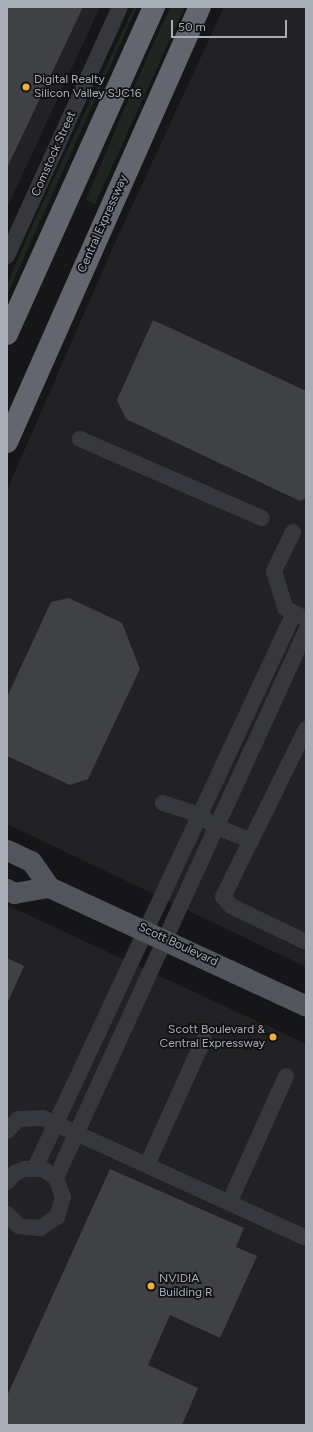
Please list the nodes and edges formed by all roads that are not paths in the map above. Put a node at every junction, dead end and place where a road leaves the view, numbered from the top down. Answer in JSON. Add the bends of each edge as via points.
{"nodes":[{"id":1,"x":120,"y":7,"type":"edge"},
{"id":2,"x":154,"y":7,"type":"edge"},
{"id":3,"x":200,"y":7,"type":"edge"},
{"id":4,"x":8,"y":250,"type":"edge"},
{"id":5,"x":7,"y":334,"type":"edge"},
{"id":6,"x":80,"y":439,"type":"dead end"},
{"id":7,"x":7,"y":442,"type":"edge"},
{"id":8,"x":262,"y":518,"type":"dead end"},
{"id":9,"x":293,"y":532,"type":"dead end"},
{"id":10,"x":300,"y":616,"type":"edge"},
{"id":11,"x":283,"y":638,"type":"junction"},
{"id":12,"x":304,"y":642,"type":"edge"},
{"id":13,"x":306,"y":729,"type":"edge"},
{"id":14,"x":163,"y":803,"type":"dead end"},
{"id":15,"x":199,"y":815,"type":"junction"},
{"id":16,"x":217,"y":827,"type":"junction"},
{"id":17,"x":250,"y":841,"type":"junction"},
{"id":18,"x":7,"y":850,"type":"edge"},
{"id":19,"x":49,"y":887,"type":"junction"},
{"id":20,"x":7,"y":889,"type":"edge"},
{"id":21,"x":145,"y":930,"type":"junction"},
{"id":22,"x":166,"y":940,"type":"junction"},
{"id":23,"x":306,"y":942,"type":"edge"},
{"id":24,"x":306,"y":1006,"type":"edge"},
{"id":25,"x":204,"y":1039,"type":"dead end"},
{"id":26,"x":286,"y":1076,"type":"dead end"},
{"id":27,"x":56,"y":1123,"type":"junction"},
{"id":28,"x":7,"y":1131,"type":"edge"},
{"id":29,"x":76,"y":1133,"type":"junction"},
{"id":30,"x":147,"y":1165,"type":"junction"},
{"id":31,"x":35,"y":1168,"type":"junction"},
{"id":32,"x":56,"y":1178,"type":"junction"},
{"id":33,"x":7,"y":1182,"type":"edge"},
{"id":34,"x":229,"y":1203,"type":"junction"},
{"id":35,"x":7,"y":1214,"type":"edge"},
{"id":36,"x":306,"y":1238,"type":"edge"}],
"edges":[{"from":1,"to":4,"type":"street","name":"Comstock Street"},
{"from":2,"to":5,"type":"highway"},
{"from":3,"to":7,"type":"highway","name":"Central Expressway"},
{"from":6,"to":8,"type":"street"},
{"from":9,"to":10,"type":"street","via":[[274,571],[285,608]]},
{"from":10,"to":11,"type":"street"},
{"from":11,"to":12,"type":"street"},
{"from":11,"to":15,"type":"street"},
{"from":12,"to":16,"type":"street"},
{"from":13,"to":17,"type":"street"},
{"from":14,"to":15,"type":"street"},
{"from":15,"to":16,"type":"street"},
{"from":15,"to":21,"type":"street"},
{"from":16,"to":17,"type":"street"},
{"from":16,"to":22,"type":"street"},
{"from":17,"to":23,"type":"street","via":[[223,897],[231,906]]},
{"from":18,"to":19,"type":"main road","via":[[31,861]]},
{"from":19,"to":20,"type":"main road","via":[[14,893]]},
{"from":19,"to":21,"type":"main road","name":"Scott Boulevard"},
{"from":21,"to":22,"type":"main road","name":"Scott Boulevard"},
{"from":21,"to":27,"type":"street"},
{"from":22,"to":24,"type":"main road","name":"Scott Boulevard"},
{"from":22,"to":29,"type":"street"},
{"from":25,"to":30,"type":"street"},
{"from":26,"to":34,"type":"street"},
{"from":27,"to":28,"type":"street","via":[[43,1118],[18,1119]]},
{"from":27,"to":29,"type":"street"},
{"from":27,"to":31,"type":"street"},
{"from":29,"to":30,"type":"street"},
{"from":29,"to":32,"type":"street"},
{"from":30,"to":34,"type":"street"},
{"from":31,"to":32,"type":"street","via":[[43,1169]]},
{"from":31,"to":33,"type":"street","via":[[15,1173]]},
{"from":32,"to":35,"type":"street","via":[[63,1197],[57,1217],[49,1224],[29,1229],[19,1226]]},
{"from":34,"to":36,"type":"street"}]}
